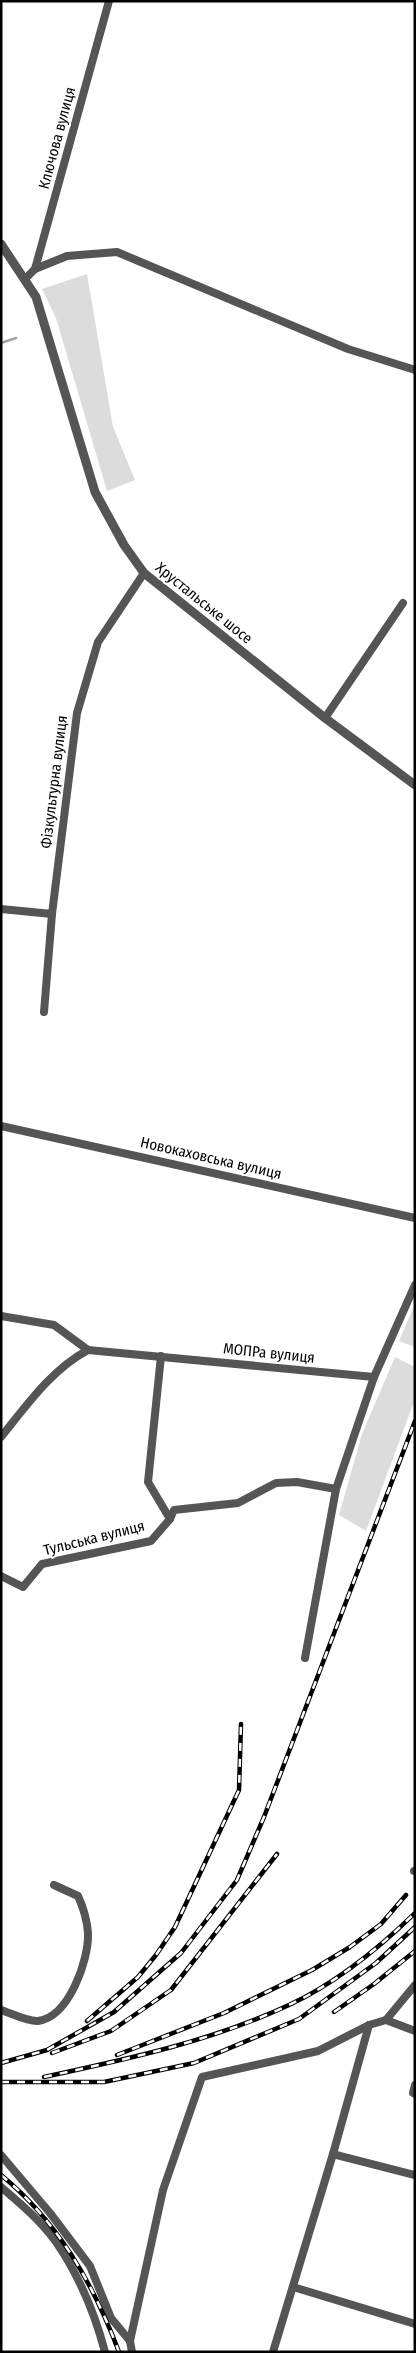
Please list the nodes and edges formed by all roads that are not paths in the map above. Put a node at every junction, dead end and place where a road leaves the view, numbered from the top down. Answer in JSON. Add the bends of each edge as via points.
{"nodes":[{"id":1,"x":109,"y":1,"type":"edge"},
{"id":2,"x":1,"y":244,"type":"edge"},
{"id":3,"x":35,"y":269,"type":"junction"},
{"id":4,"x":24,"y":279,"type":"junction"},
{"id":5,"x":415,"y":370,"type":"edge"},
{"id":6,"x":144,"y":572,"type":"junction"},
{"id":7,"x":403,"y":604,"type":"dead end"},
{"id":8,"x":326,"y":718,"type":"junction"},
{"id":9,"x":415,"y":785,"type":"edge"},
{"id":10,"x":1,"y":909,"type":"edge"},
{"id":11,"x":52,"y":914,"type":"junction"},
{"id":12,"x":44,"y":1012,"type":"dead end"},
{"id":13,"x":1,"y":1126,"type":"edge"},
{"id":14,"x":415,"y":1218,"type":"edge"},
{"id":15,"x":415,"y":1285,"type":"edge"},
{"id":16,"x":1,"y":1316,"type":"edge"},
{"id":17,"x":88,"y":1350,"type":"junction"},
{"id":18,"x":161,"y":1356,"type":"junction"},
{"id":19,"x":374,"y":1377,"type":"junction"},
{"id":20,"x":1,"y":1437,"type":"edge"},
{"id":21,"x":336,"y":1489,"type":"junction"},
{"id":22,"x":170,"y":1519,"type":"junction"},
{"id":23,"x":1,"y":1576,"type":"edge"},
{"id":24,"x":305,"y":1658,"type":"dead end"},
{"id":25,"x":54,"y":1885,"type":"dead end"},
{"id":26,"x":415,"y":1985,"type":"edge"},
{"id":27,"x":1,"y":2010,"type":"edge"},
{"id":28,"x":386,"y":2020,"type":"junction"},
{"id":29,"x":369,"y":2025,"type":"junction"},
{"id":30,"x":415,"y":2031,"type":"edge"},
{"id":31,"x":415,"y":2085,"type":"edge"},
{"id":32,"x":415,"y":2094,"type":"edge"},
{"id":33,"x":333,"y":2154,"type":"junction"},
{"id":34,"x":1,"y":2155,"type":"edge"},
{"id":35,"x":415,"y":2175,"type":"edge"},
{"id":36,"x":1,"y":2187,"type":"edge"},
{"id":37,"x":294,"y":2287,"type":"junction"},
{"id":38,"x":415,"y":2324,"type":"edge"},
{"id":39,"x":130,"y":2341,"type":"junction"},
{"id":40,"x":105,"y":2352,"type":"edge"},
{"id":41,"x":132,"y":2352,"type":"edge"},
{"id":42,"x":272,"y":2352,"type":"edge"}],
"edges":[{"from":1,"to":3,"type":"street","name":"Ключова вулиця"},
{"from":2,"to":4,"type":"street","name":"Хрустальське шосе"},
{"from":3,"to":4,"type":"street"},
{"from":3,"to":5,"type":"street","via":[[67,256],[117,252],[348,349]]},
{"from":4,"to":6,"type":"street","name":"Хрустальське шосе","via":[[36,297],[95,492],[124,545]]},
{"from":6,"to":8,"type":"street","name":"Хрустальське шосе"},
{"from":6,"to":11,"type":"street","name":"Фізкультурна вулиця","via":[[98,642],[77,713]]},
{"from":7,"to":8,"type":"street"},
{"from":8,"to":9,"type":"street","name":"Хрустальське шосе"},
{"from":10,"to":11,"type":"street"},
{"from":11,"to":12,"type":"street","name":"Фізкультурна вулиця"},
{"from":13,"to":14,"type":"street","name":"Новокаховська вулиця"},
{"from":15,"to":19,"type":"street"},
{"from":16,"to":17,"type":"street","via":[[54,1325]]},
{"from":17,"to":18,"type":"street","name":"МОПРа вулиця"},
{"from":17,"to":20,"type":"street","via":[[62,1365]]},
{"from":18,"to":19,"type":"street","name":"МОПРа вулиця"},
{"from":18,"to":22,"type":"street","via":[[148,1482]]},
{"from":19,"to":21,"type":"street"},
{"from":21,"to":22,"type":"street","name":"Тульська вулиця","via":[[297,1482],[276,1484],[238,1503],[174,1510]]},
{"from":21,"to":24,"type":"street"},
{"from":22,"to":23,"type":"street","name":"Тульська вулиця","via":[[151,1541],[42,1564],[22,1587]]},
{"from":25,"to":27,"type":"street","via":[[78,1896],[86,1913],[85,1960],[76,1984],[52,2016],[36,2021]]},
{"from":26,"to":28,"type":"street"},
{"from":28,"to":29,"type":"street"},
{"from":28,"to":30,"type":"street"},
{"from":29,"to":33,"type":"street"},
{"from":29,"to":39,"type":"street","via":[[318,2051],[202,2077],[163,2190]]},
{"from":31,"to":32,"type":"street","via":[[412,2093]]},
{"from":33,"to":35,"type":"street"},
{"from":33,"to":37,"type":"street"},
{"from":34,"to":39,"type":"street","via":[[90,2266],[111,2318]]},
{"from":36,"to":40,"type":"street","via":[[55,2241],[91,2311]]},
{"from":37,"to":38,"type":"street"},
{"from":37,"to":42,"type":"street"},
{"from":39,"to":41,"type":"street"}]}
